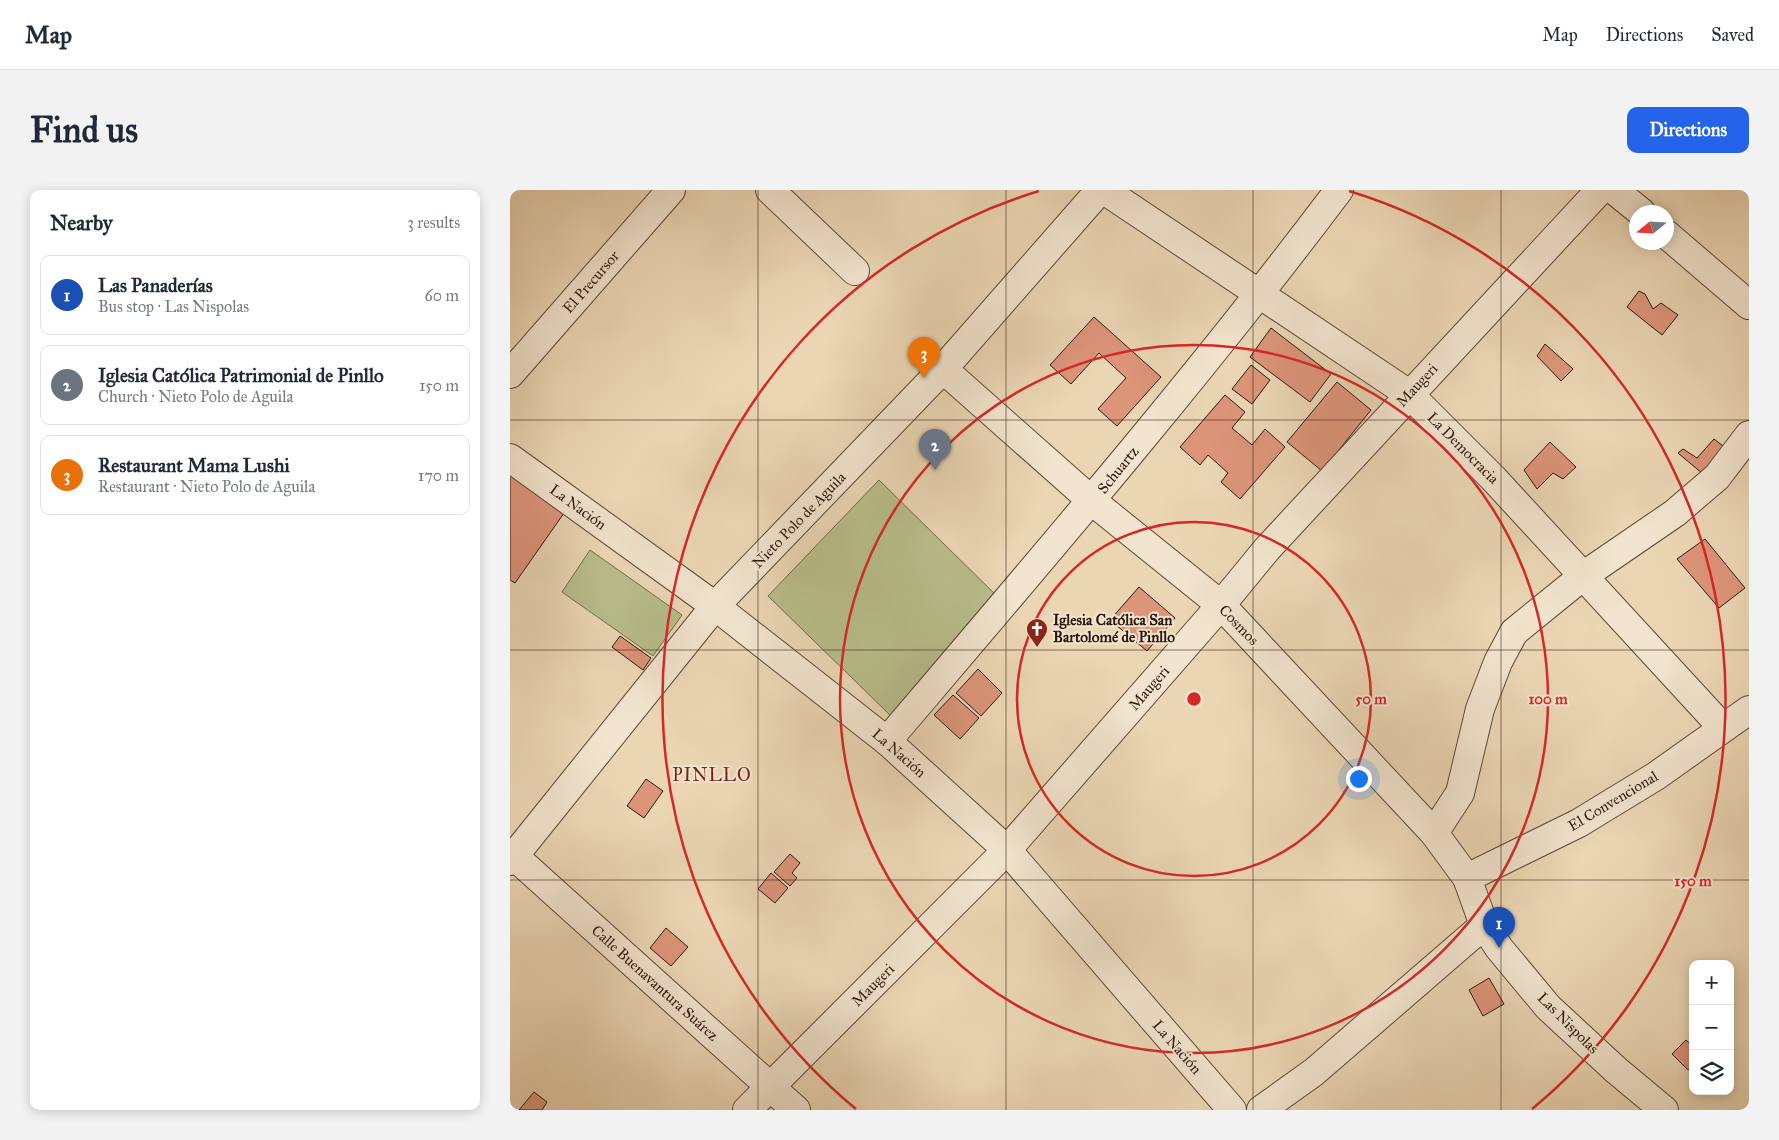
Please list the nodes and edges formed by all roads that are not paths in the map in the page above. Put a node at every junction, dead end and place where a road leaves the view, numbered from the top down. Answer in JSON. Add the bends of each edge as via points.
{"nodes":[{"id":1,"x":671,"y":190,"type":"edge"},
{"id":2,"x":770,"y":190,"type":"edge"},
{"id":3,"x":1100,"y":190,"type":"edge"},
{"id":4,"x":1104,"y":190,"type":"edge"},
{"id":5,"x":1339,"y":190,"type":"edge"},
{"id":6,"x":1600,"y":190,"type":"edge"},
{"id":7,"x":1614,"y":190,"type":"edge"},
{"id":8,"x":1632,"y":205,"type":"edge"},
{"id":9,"x":1674,"y":241,"type":"edge"},
{"id":10,"x":855,"y":271,"type":"dead end"},
{"id":11,"x":1262,"y":294,"type":"junction"},
{"id":12,"x":1749,"y":305,"type":"edge"},
{"id":13,"x":943,"y":369,"type":"junction"},
{"id":14,"x":510,"y":374,"type":"edge"},
{"id":15,"x":1409,"y":394,"type":"junction"},
{"id":16,"x":1749,"y":435,"type":"edge"},
{"id":17,"x":510,"y":458,"type":"edge"},
{"id":18,"x":1092,"y":501,"type":"junction"},
{"id":19,"x":1583,"y":576,"type":"junction"},
{"id":20,"x":1222,"y":605,"type":"junction"},
{"id":21,"x":715,"y":606,"type":"junction"},
{"id":22,"x":1749,"y":710,"type":"edge"},
{"id":23,"x":1723,"y":728,"type":"junction"},
{"id":24,"x":886,"y":741,"type":"junction"},
{"id":25,"x":1434,"y":833,"type":"junction"},
{"id":26,"x":1007,"y":850,"type":"junction"},
{"id":27,"x":512,"y":859,"type":"edge"},
{"id":28,"x":1467,"y":878,"type":"junction"},
{"id":29,"x":1484,"y":925,"type":"junction"},
{"id":30,"x":771,"y":1087,"type":"junction"},
{"id":31,"x":747,"y":1110,"type":"edge"},
{"id":32,"x":796,"y":1110,"type":"edge"},
{"id":33,"x":1232,"y":1110,"type":"edge"},
{"id":34,"x":1261,"y":1110,"type":"edge"},
{"id":35,"x":1664,"y":1110,"type":"edge"}],
"edges":[{"from":1,"to":14,"type":"street","name":"El Precursor"},
{"from":2,"to":10,"type":"street"},
{"from":3,"to":13,"type":"street","name":"Nieto Polo de Aguila"},
{"from":4,"to":11,"type":"street","name":"La Democracia"},
{"from":5,"to":11,"type":"street","name":"Schuartz"},
{"from":6,"to":15,"type":"street","name":"Maugeri"},
{"from":7,"to":8,"type":"street"},
{"from":9,"to":12,"type":"street"},
{"from":11,"to":15,"type":"street","name":"La Democracia"},
{"from":11,"to":18,"type":"street","name":"Schuartz"},
{"from":13,"to":18,"type":"street","name":"Cosmos"},
{"from":13,"to":21,"type":"street","name":"Nieto Polo de Aguila"},
{"from":15,"to":19,"type":"street","name":"La Democracia","via":[[1493,478]]},
{"from":15,"to":20,"type":"street","name":"Maugeri","via":[[1267,549]]},
{"from":16,"to":19,"type":"street","via":[[1717,477],[1675,513]]},
{"from":17,"to":21,"type":"street","name":"La Nación"},
{"from":18,"to":20,"type":"street","name":"Cosmos"},
{"from":18,"to":24,"type":"street","name":"Schuartz"},
{"from":19,"to":23,"type":"street","name":"La Democracia"},
{"from":19,"to":25,"type":"street","via":[[1514,632],[1498,662],[1480,709],[1460,793]]},
{"from":20,"to":25,"type":"street","name":"Cosmos"},
{"from":20,"to":26,"type":"street","name":"Maugeri"},
{"from":21,"to":24,"type":"street","name":"La Nación"},
{"from":21,"to":27,"type":"street","name":"Nieto Polo de Aguila"},
{"from":22,"to":23,"type":"street","name":"El Convencional"},
{"from":23,"to":28,"type":"street","name":"El Convencional","via":[[1656,776],[1578,823]]},
{"from":24,"to":26,"type":"street","name":"La Nación"},
{"from":25,"to":28,"type":"street","name":"Cosmos"},
{"from":26,"to":30,"type":"street","name":"Maugeri"},
{"from":26,"to":33,"type":"street","name":"La Nación"},
{"from":27,"to":30,"type":"street","name":"Calle Buenavantura Suárez"},
{"from":28,"to":29,"type":"street","name":"Cosmos"},
{"from":29,"to":34,"type":"street","via":[[1314,1072]]},
{"from":29,"to":35,"type":"street","name":"Las Nispolas","via":[[1548,1007]]},
{"from":30,"to":31,"type":"street","name":"Maugeri"},
{"from":30,"to":32,"type":"street","name":"Calle Buenavantura Suárez"}]}
